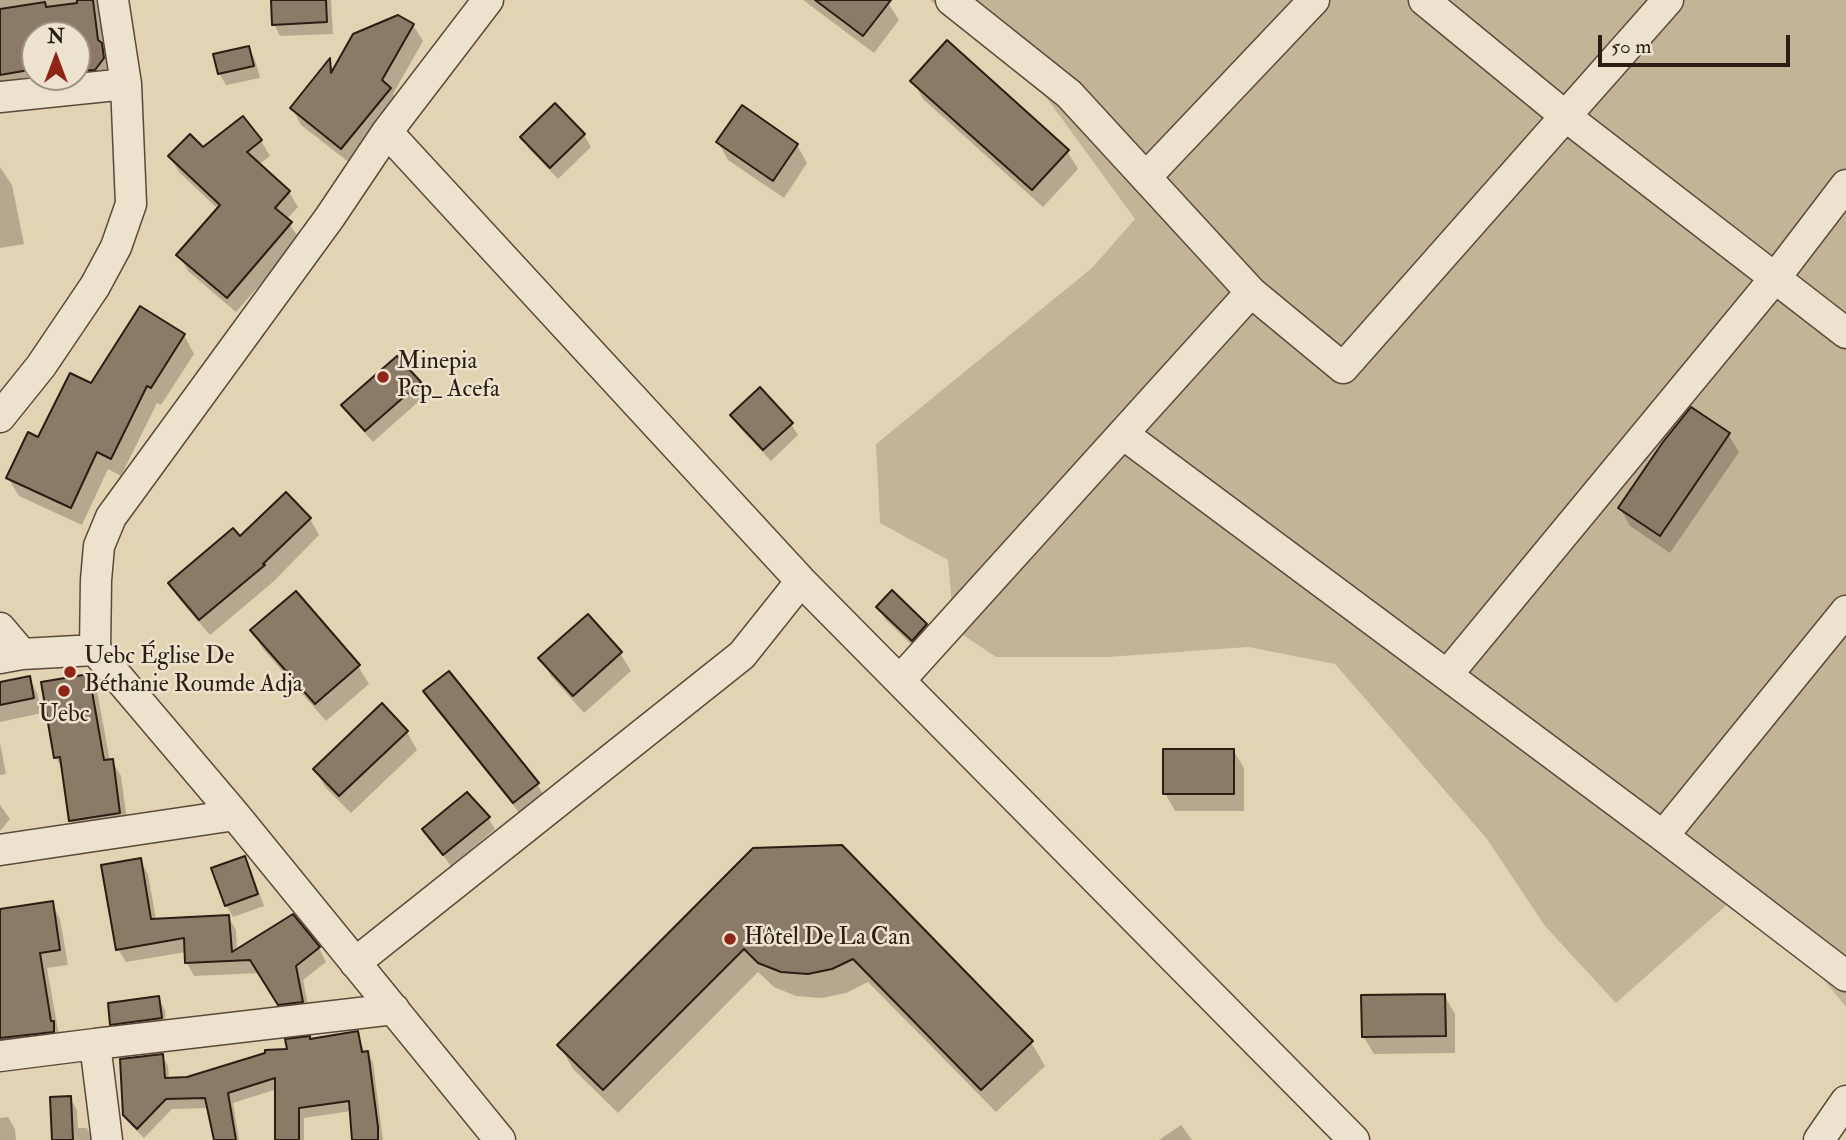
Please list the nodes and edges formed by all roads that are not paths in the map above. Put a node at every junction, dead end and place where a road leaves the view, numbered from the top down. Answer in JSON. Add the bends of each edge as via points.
{"nodes":[{"id":1,"x":113,"y":0,"type":"edge"},
{"id":2,"x":488,"y":0,"type":"edge"},
{"id":3,"x":951,"y":0,"type":"edge"},
{"id":4,"x":1314,"y":0,"type":"edge"},
{"id":5,"x":1424,"y":0,"type":"edge"},
{"id":6,"x":1668,"y":0,"type":"edge"},
{"id":7,"x":126,"y":84,"type":"junction"},
{"id":8,"x":0,"y":97,"type":"edge"},
{"id":9,"x":1564,"y":115,"type":"junction"},
{"id":10,"x":387,"y":132,"type":"junction"},
{"id":11,"x":1146,"y":177,"type":"junction"},
{"id":12,"x":1846,"y":185,"type":"edge"},
{"id":13,"x":1775,"y":278,"type":"junction"},
{"id":14,"x":1251,"y":292,"type":"junction"},
{"id":15,"x":1846,"y":333,"type":"edge"},
{"id":16,"x":0,"y":417,"type":"edge"},
{"id":17,"x":1123,"y":434,"type":"junction"},
{"id":18,"x":801,"y":581,"type":"junction"},
{"id":19,"x":1846,"y":611,"type":"edge"},
{"id":20,"x":0,"y":628,"type":"edge"},
{"id":21,"x":95,"y":650,"type":"junction"},
{"id":22,"x":11,"y":656,"type":"edge"},
{"id":23,"x":1447,"y":676,"type":"junction"},
{"id":24,"x":901,"y":679,"type":"junction"},
{"id":25,"x":234,"y":815,"type":"junction"},
{"id":26,"x":1663,"y":836,"type":"junction"},
{"id":27,"x":0,"y":850,"type":"edge"},
{"id":28,"x":355,"y":962,"type":"junction"},
{"id":29,"x":1846,"y":976,"type":"edge"},
{"id":30,"x":394,"y":1010,"type":"junction"},
{"id":31,"x":94,"y":1044,"type":"junction"},
{"id":32,"x":0,"y":1056,"type":"edge"},
{"id":33,"x":1846,"y":1101,"type":"edge"},
{"id":34,"x":107,"y":1140,"type":"edge"},
{"id":35,"x":500,"y":1140,"type":"edge"},
{"id":36,"x":1354,"y":1140,"type":"edge"},
{"id":37,"x":1819,"y":1140,"type":"edge"}],
"edges":[{"from":1,"to":7,"type":"street"},
{"from":2,"to":10,"type":"street"},
{"from":3,"to":11,"type":"street","via":[[1069,94]]},
{"from":4,"to":11,"type":"street"},
{"from":5,"to":9,"type":"street"},
{"from":6,"to":9,"type":"street"},
{"from":7,"to":8,"type":"street"},
{"from":7,"to":16,"type":"street","via":[[131,204],[116,247],[41,366]]},
{"from":9,"to":13,"type":"street"},
{"from":9,"to":14,"type":"street","via":[[1343,368]]},
{"from":10,"to":18,"type":"street"},
{"from":10,"to":21,"type":"street","via":[[111,517],[99,546]]},
{"from":11,"to":14,"type":"street"},
{"from":12,"to":13,"type":"street"},
{"from":13,"to":15,"type":"street"},
{"from":13,"to":23,"type":"street"},
{"from":14,"to":17,"type":"street"},
{"from":17,"to":23,"type":"street"},
{"from":17,"to":24,"type":"street"},
{"from":18,"to":24,"type":"street"},
{"from":18,"to":28,"type":"street","via":[[742,655]]},
{"from":19,"to":26,"type":"street"},
{"from":20,"to":22,"type":"street"},
{"from":21,"to":22,"type":"street"},
{"from":21,"to":25,"type":"street"},
{"from":23,"to":26,"type":"street"},
{"from":24,"to":36,"type":"street"},
{"from":25,"to":27,"type":"street"},
{"from":25,"to":28,"type":"street"},
{"from":26,"to":29,"type":"street"},
{"from":28,"to":30,"type":"street"},
{"from":30,"to":31,"type":"street"},
{"from":30,"to":35,"type":"street"},
{"from":31,"to":32,"type":"street"},
{"from":31,"to":34,"type":"street"},
{"from":33,"to":37,"type":"street"}]}
